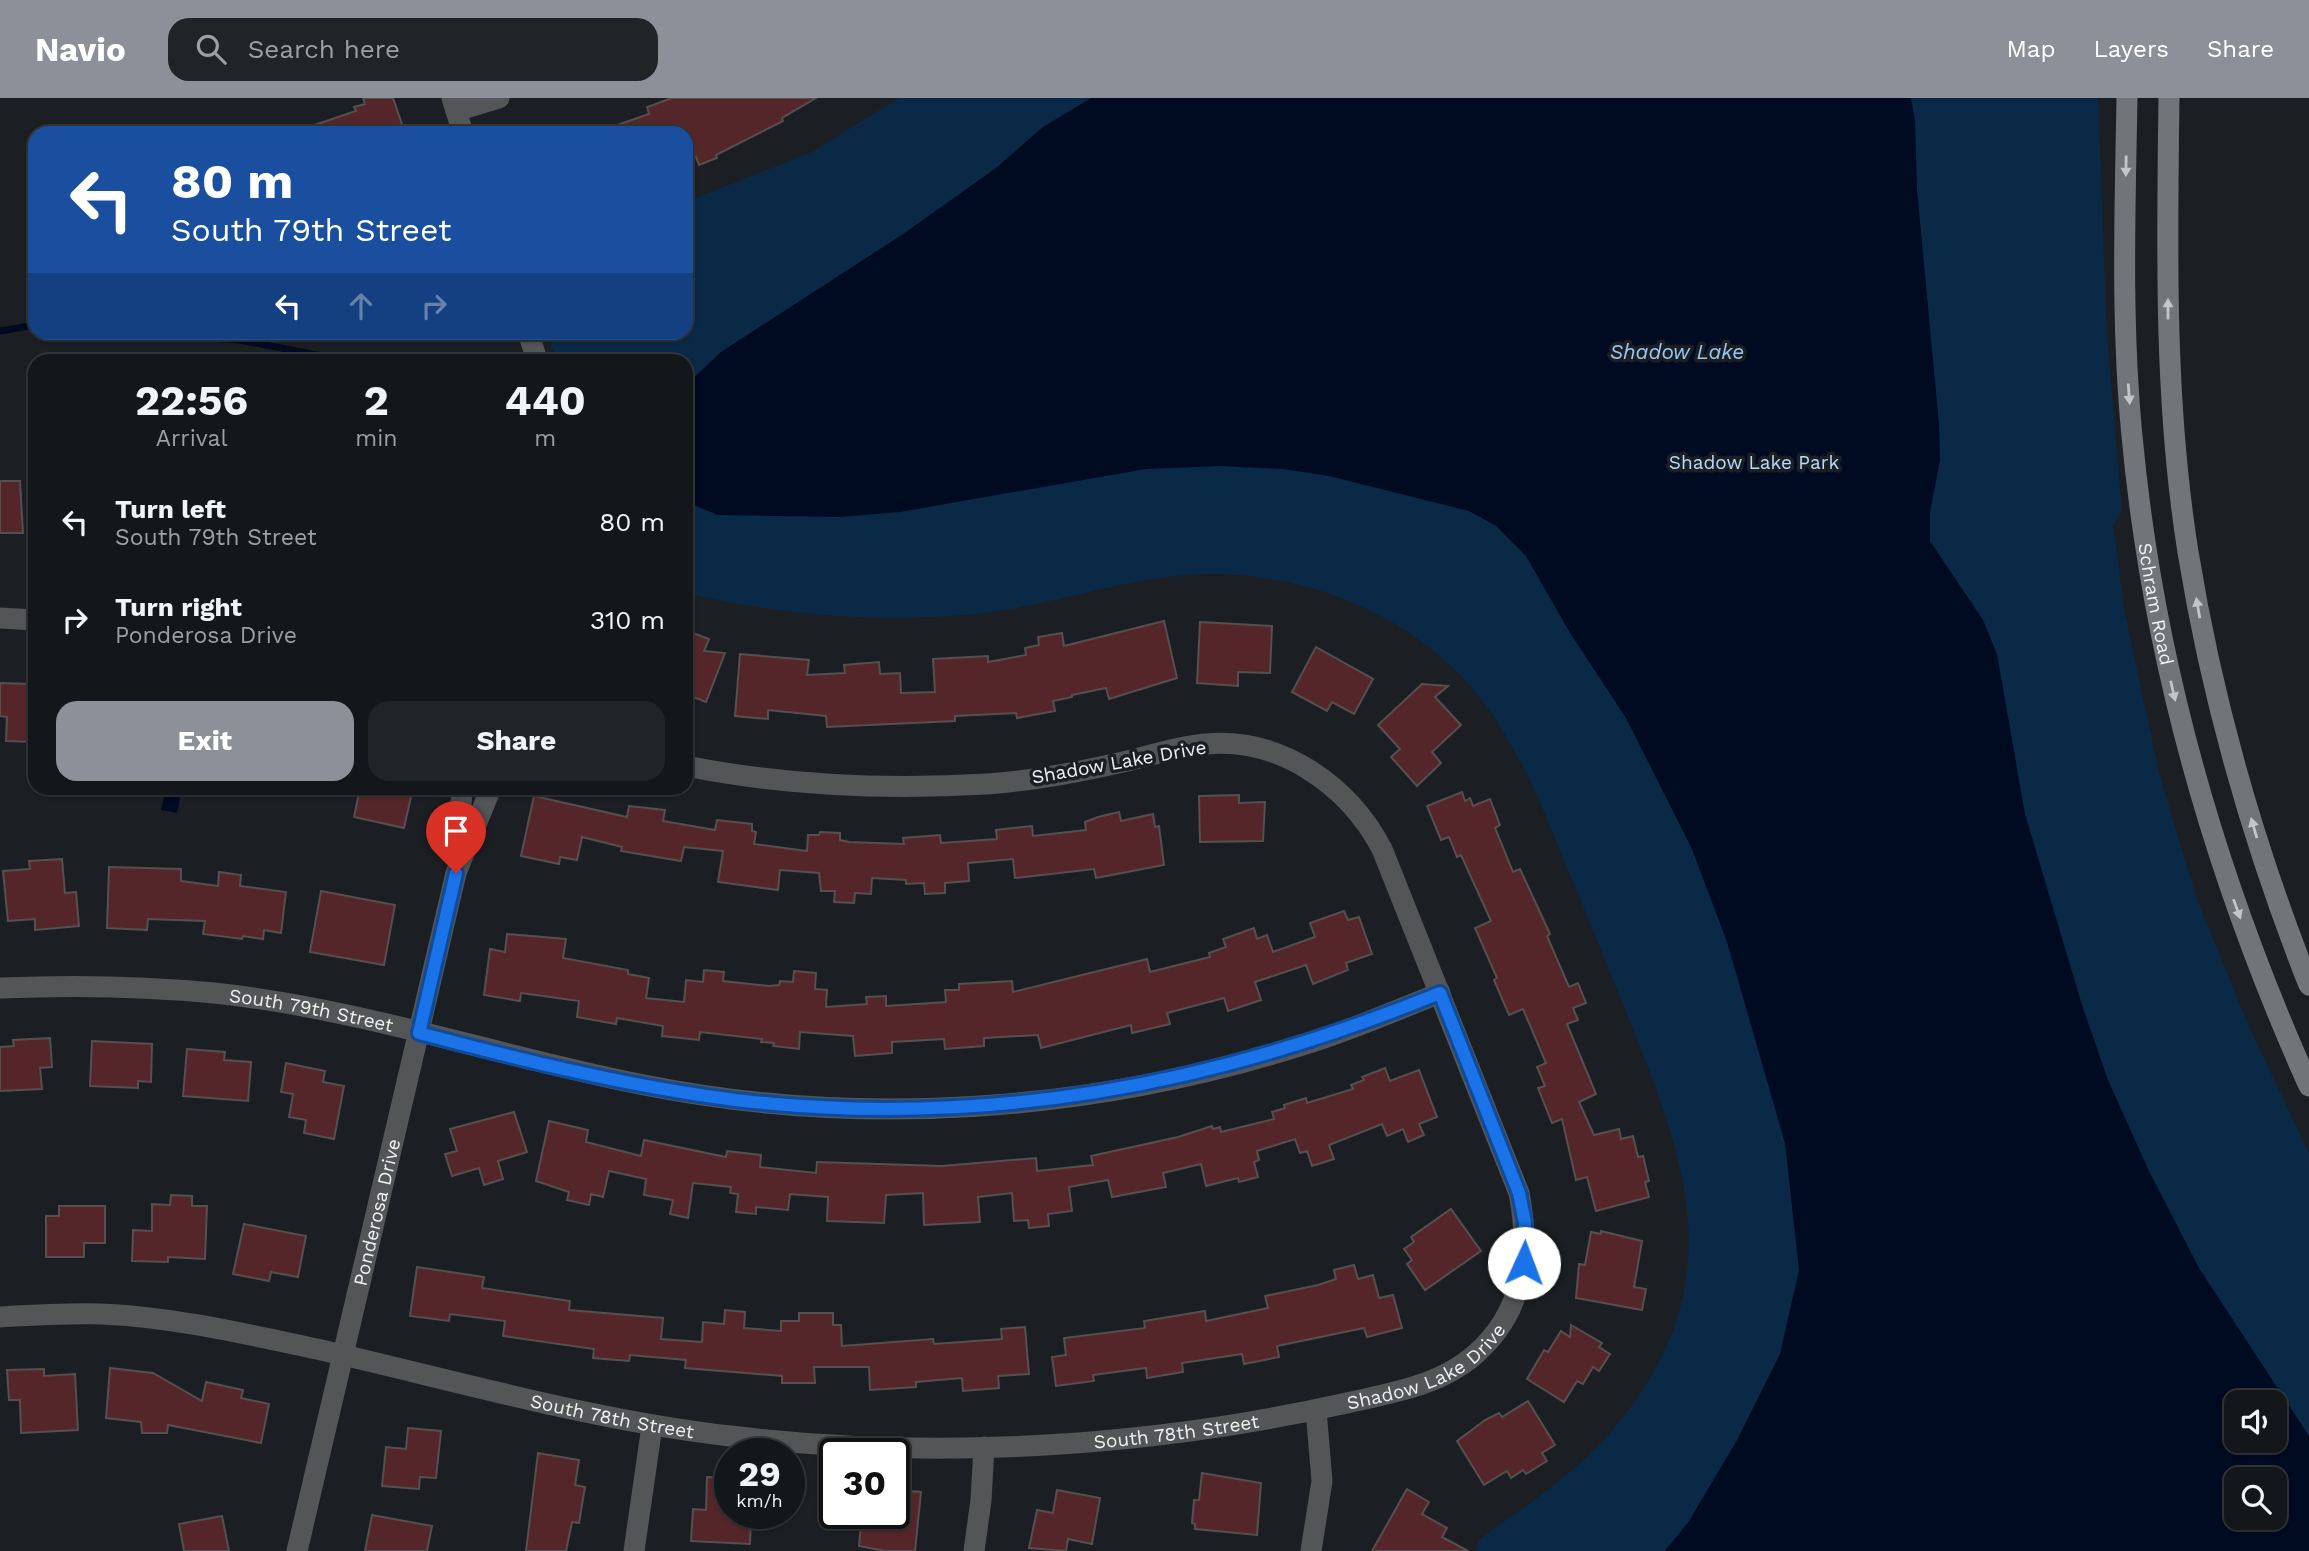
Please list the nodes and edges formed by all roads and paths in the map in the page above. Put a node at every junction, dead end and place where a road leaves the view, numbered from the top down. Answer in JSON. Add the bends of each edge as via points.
{"nodes":[{"id":1,"x":499,"y":98,"type":"edge"},
{"id":2,"x":2127,"y":98,"type":"edge"},
{"id":3,"x":2169,"y":98,"type":"edge"},
{"id":4,"x":454,"y":105,"type":"edge"},
{"id":5,"x":461,"y":126,"type":"edge"},
{"id":6,"x":0,"y":618,"type":"edge"},
{"id":7,"x":28,"y":620,"type":"edge"},
{"id":8,"x":693,"y":767,"type":"edge"},
{"id":9,"x":462,"y":795,"type":"edge"},
{"id":10,"x":488,"y":795,"type":"edge"},
{"id":11,"x":456,"y":873,"type":"junction"},
{"id":12,"x":2309,"y":985,"type":"edge"},
{"id":13,"x":0,"y":988,"type":"edge"},
{"id":14,"x":1440,"y":993,"type":"junction"},
{"id":15,"x":419,"y":1033,"type":"junction"},
{"id":16,"x":2309,"y":1086,"type":"edge"},
{"id":17,"x":0,"y":1317,"type":"edge"},
{"id":18,"x":344,"y":1355,"type":"junction"},
{"id":19,"x":1316,"y":1410,"type":"junction"},
{"id":20,"x":652,"y":1426,"type":"junction"},
{"id":21,"x":984,"y":1447,"type":"junction"},
{"id":22,"x":297,"y":1551,"type":"edge"},
{"id":23,"x":634,"y":1551,"type":"edge"},
{"id":24,"x":974,"y":1551,"type":"edge"},
{"id":25,"x":1311,"y":1551,"type":"edge"}],
"edges":[{"from":1,"to":4,"type":"street"},
{"from":2,"to":16,"type":"main road","name":"Schram Road","one_way":true,"via":[[2127,375],[2147,562],[2178,711],[2221,867]]},
{"from":12,"to":3,"type":"main road","name":"Schram Road","one_way":true,"via":[[2236,766],[2188,552],[2168,340]]},
{"from":4,"to":5,"type":"street"},
{"from":6,"to":7,"type":"street"},
{"from":8,"to":14,"type":"street","name":"Shadow Lake Drive","via":[[771,780],[880,788],[1041,777],[1209,744],[1275,754],[1320,776],[1370,825]]},
{"from":9,"to":11,"type":"street","name":"Ponderosa Drive"},
{"from":10,"to":11,"type":"street","name":"Ponderosa Drive"},
{"from":11,"to":15,"type":"street","name":"Ponderosa Drive"},
{"from":13,"to":15,"type":"street","name":"South 79th Street","via":[[75,986],[214,993]]},
{"from":14,"to":15,"type":"street","name":"South 79th Street","via":[[1312,1042],[1225,1067],[1099,1093],[954,1108],[808,1106],[696,1094]]},
{"from":14,"to":19,"type":"street","name":"Shadow Lake Drive","via":[[1519,1193],[1527,1247],[1522,1279],[1498,1328],[1461,1366],[1419,1385]]},
{"from":15,"to":18,"type":"street","name":"Ponderosa Drive"},
{"from":17,"to":18,"type":"street","name":"South 78th Street","via":[[147,1318]]},
{"from":18,"to":20,"type":"street","name":"South 78th Street"},
{"from":18,"to":22,"type":"street","name":"Ponderosa Drive"},
{"from":19,"to":21,"type":"street","name":"South 78th Street","via":[[1155,1436]]},
{"from":19,"to":25,"type":"street","via":[[1322,1481]]},
{"from":20,"to":21,"type":"street","name":"South 78th Street","via":[[832,1445]]},
{"from":20,"to":23,"type":"street"},
{"from":21,"to":24,"type":"street"}]}
